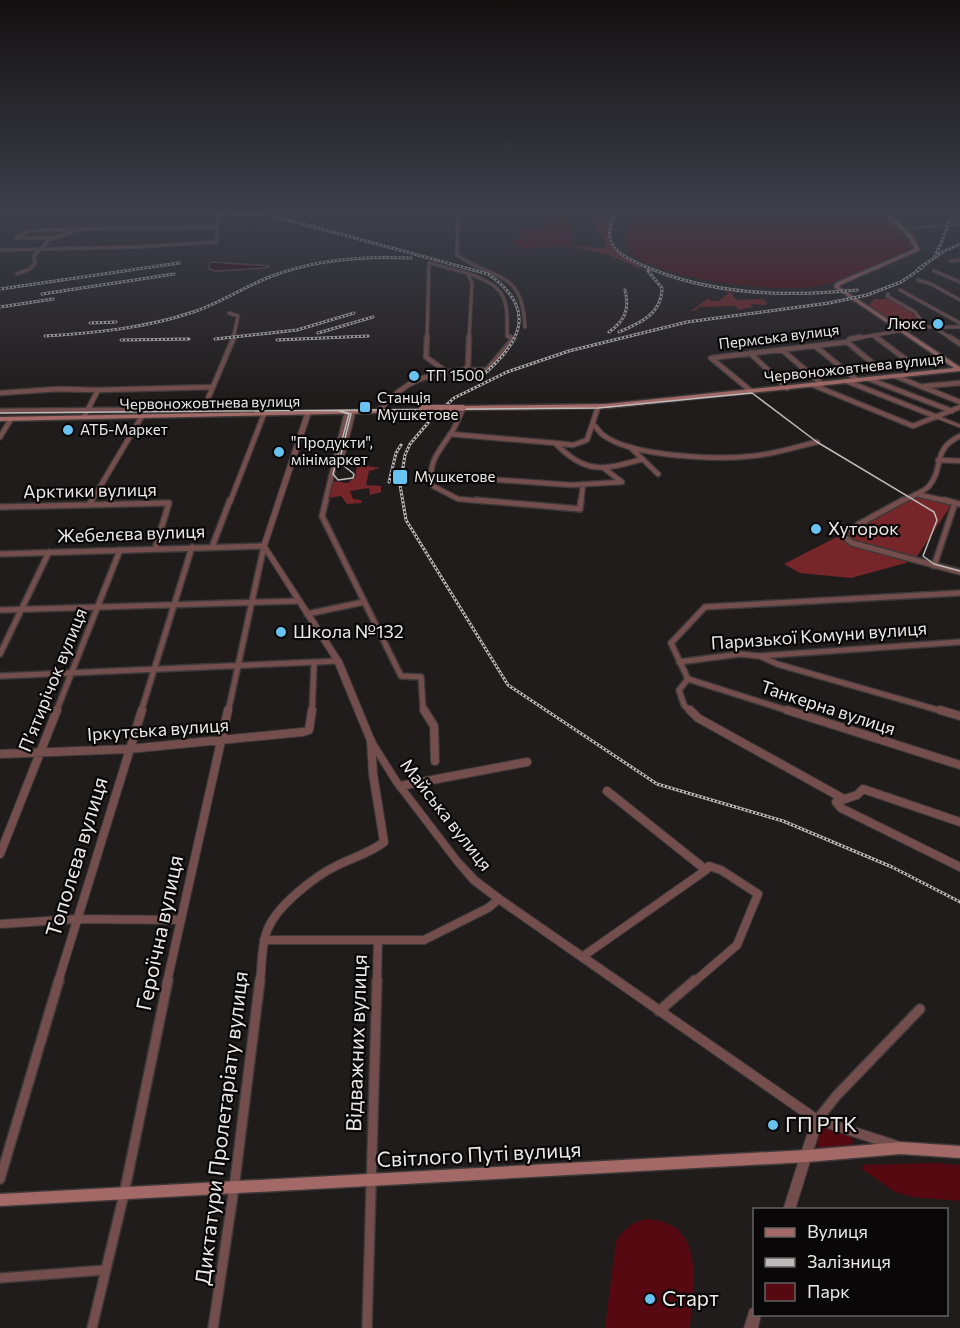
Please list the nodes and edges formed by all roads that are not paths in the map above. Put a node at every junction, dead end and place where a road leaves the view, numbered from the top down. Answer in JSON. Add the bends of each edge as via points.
{"nodes":[{"id":1,"x":429,"y":273,"type":"edge"},
{"id":2,"x":467,"y":273,"type":"joint"},
{"id":3,"x":492,"y":273,"type":"edge"},
{"id":4,"x":864,"y":273,"type":"edge"},
{"id":5,"x":939,"y":273,"type":"edge"},
{"id":6,"x":918,"y":280,"type":"dead end"},
{"id":7,"x":960,"y":282,"type":"edge"},
{"id":8,"x":900,"y":290,"type":"dead end"},
{"id":9,"x":888,"y":294,"type":"dead end"},
{"id":10,"x":960,"y":300,"type":"edge"},
{"id":11,"x":229,"y":313,"type":"dead end"},
{"id":12,"x":960,"y":325,"type":"edge"},
{"id":13,"x":525,"y":327,"type":"dead end"},
{"id":14,"x":923,"y":327,"type":"junction"},
{"id":15,"x":934,"y":328,"type":"junction"},
{"id":16,"x":903,"y":332,"type":"junction"},
{"id":17,"x":874,"y":336,"type":"junction"},
{"id":18,"x":847,"y":342,"type":"junction"},
{"id":19,"x":960,"y":344,"type":"edge"},
{"id":20,"x":815,"y":346,"type":"junction"},
{"id":21,"x":782,"y":350,"type":"junction"},
{"id":22,"x":750,"y":354,"type":"junction"},
{"id":23,"x":943,"y":358,"type":"junction"},
{"id":24,"x":875,"y":364,"type":"dead end"},
{"id":25,"x":960,"y":369,"type":"edge"},
{"id":26,"x":464,"y":370,"type":"junction"},
{"id":27,"x":447,"y":372,"type":"junction"},
{"id":28,"x":895,"y":376,"type":"junction"},
{"id":29,"x":869,"y":379,"type":"junction"},
{"id":30,"x":857,"y":380,"type":"junction"},
{"id":31,"x":846,"y":381,"type":"junction"},
{"id":32,"x":960,"y":382,"type":"edge"},
{"id":33,"x":822,"y":384,"type":"junction"},
{"id":34,"x":813,"y":385,"type":"junction"},
{"id":35,"x":921,"y":386,"type":"junction"},
{"id":36,"x":213,"y":387,"type":"junction"},
{"id":37,"x":787,"y":388,"type":"junction"},
{"id":38,"x":98,"y":390,"type":"junction"},
{"id":39,"x":751,"y":391,"type":"junction"},
{"id":40,"x":0,"y":393,"type":"edge"},
{"id":41,"x":960,"y":402,"type":"edge"},
{"id":42,"x":960,"y":407,"type":"edge"},
{"id":43,"x":598,"y":408,"type":"junction"},
{"id":44,"x":195,"y":409,"type":"junction"},
{"id":45,"x":463,"y":409,"type":"junction"},
{"id":46,"x":87,"y":410,"type":"junction"},
{"id":47,"x":379,"y":410,"type":"junction"},
{"id":48,"x":0,"y":411,"type":"edge"},
{"id":49,"x":952,"y":411,"type":"junction"},
{"id":50,"x":350,"y":412,"type":"junction"},
{"id":51,"x":308,"y":413,"type":"junction"},
{"id":52,"x":264,"y":414,"type":"junction"},
{"id":53,"x":142,"y":416,"type":"junction"},
{"id":54,"x":188,"y":416,"type":"junction"},
{"id":55,"x":84,"y":417,"type":"junction"},
{"id":56,"x":937,"y":417,"type":"junction"},
{"id":57,"x":0,"y":419,"type":"edge"},
{"id":58,"x":11,"y":419,"type":"junction"},
{"id":59,"x":594,"y":425,"type":"junction"},
{"id":60,"x":960,"y":426,"type":"edge"},
{"id":61,"x":450,"y":434,"type":"junction"},
{"id":62,"x":960,"y":436,"type":"edge"},
{"id":63,"x":0,"y":437,"type":"edge"},
{"id":64,"x":817,"y":442,"type":"dead end"},
{"id":65,"x":555,"y":443,"type":"junction"},
{"id":66,"x":630,"y":446,"type":"junction"},
{"id":67,"x":342,"y":456,"type":"dead end"},
{"id":68,"x":642,"y":459,"type":"junction"},
{"id":69,"x":938,"y":460,"type":"junction"},
{"id":70,"x":960,"y":461,"type":"edge"},
{"id":71,"x":605,"y":469,"type":"junction"},
{"id":72,"x":658,"y":474,"type":"dead end"},
{"id":73,"x":429,"y":475,"type":"junction"},
{"id":74,"x":584,"y":484,"type":"junction"},
{"id":75,"x":915,"y":494,"type":"junction"},
{"id":76,"x":957,"y":503,"type":"edge"},
{"id":77,"x":89,"y":505,"type":"junction"},
{"id":78,"x":0,"y":507,"type":"edge"},
{"id":79,"x":264,"y":546,"type":"junction"},
{"id":80,"x":192,"y":547,"type":"junction"},
{"id":81,"x":212,"y":547,"type":"junction"},
{"id":82,"x":155,"y":549,"type":"junction"},
{"id":83,"x":120,"y":550,"type":"junction"},
{"id":84,"x":49,"y":552,"type":"junction"},
{"id":85,"x":0,"y":554,"type":"edge"},
{"id":86,"x":934,"y":566,"type":"junction"},
{"id":87,"x":960,"y":570,"type":"edge"},
{"id":88,"x":960,"y":592,"type":"edge"},
{"id":89,"x":299,"y":601,"type":"junction"},
{"id":90,"x":252,"y":602,"type":"junction"},
{"id":91,"x":364,"y":602,"type":"junction"},
{"id":92,"x":174,"y":604,"type":"junction"},
{"id":93,"x":99,"y":606,"type":"junction"},
{"id":94,"x":21,"y":609,"type":"junction"},
{"id":95,"x":0,"y":610,"type":"edge"},
{"id":96,"x":307,"y":614,"type":"junction"},
{"id":97,"x":960,"y":642,"type":"edge"},
{"id":98,"x":0,"y":654,"type":"edge"},
{"id":99,"x":759,"y":656,"type":"junction"},
{"id":100,"x":338,"y":661,"type":"junction"},
{"id":101,"x":679,"y":662,"type":"junction"},
{"id":102,"x":314,"y":663,"type":"junction"},
{"id":103,"x":236,"y":667,"type":"junction"},
{"id":104,"x":154,"y":670,"type":"junction"},
{"id":105,"x":72,"y":673,"type":"junction"},
{"id":106,"x":0,"y":676,"type":"edge"},
{"id":107,"x":688,"y":679,"type":"junction"},
{"id":108,"x":960,"y":716,"type":"edge"},
{"id":109,"x":222,"y":741,"type":"junction"},
{"id":110,"x":371,"y":741,"type":"junction"},
{"id":111,"x":129,"y":749,"type":"junction"},
{"id":112,"x":40,"y":753,"type":"junction"},
{"id":113,"x":0,"y":754,"type":"edge"},
{"id":114,"x":435,"y":761,"type":"dead end"},
{"id":115,"x":527,"y":762,"type":"dead end"},
{"id":116,"x":960,"y":765,"type":"edge"},
{"id":117,"x":400,"y":786,"type":"junction"},
{"id":118,"x":607,"y":790,"type":"dead end"},
{"id":119,"x":844,"y":799,"type":"junction"},
{"id":120,"x":960,"y":822,"type":"edge"},
{"id":121,"x":0,"y":854,"type":"edge"},
{"id":122,"x":960,"y":867,"type":"edge"},
{"id":123,"x":706,"y":870,"type":"junction"},
{"id":124,"x":499,"y":899,"type":"junction"},
{"id":125,"x":77,"y":919,"type":"junction"},
{"id":126,"x":180,"y":920,"type":"junction"},
{"id":127,"x":0,"y":924,"type":"edge"},
{"id":128,"x":265,"y":936,"type":"junction"},
{"id":129,"x":378,"y":939,"type":"junction"},
{"id":130,"x":582,"y":957,"type":"junction"},
{"id":131,"x":920,"y":1009,"type":"dead end"},
{"id":132,"x":659,"y":1011,"type":"junction"},
{"id":133,"x":817,"y":1120,"type":"junction"},
{"id":134,"x":901,"y":1148,"type":"junction"},
{"id":135,"x":960,"y":1152,"type":"edge"},
{"id":136,"x":807,"y":1156,"type":"junction"},
{"id":137,"x":0,"y":1179,"type":"edge"},
{"id":138,"x":372,"y":1181,"type":"junction"},
{"id":139,"x":234,"y":1188,"type":"junction"},
{"id":140,"x":124,"y":1194,"type":"junction"},
{"id":141,"x":0,"y":1200,"type":"edge"},
{"id":142,"x":789,"y":1208,"type":"edge"},
{"id":143,"x":105,"y":1270,"type":"junction"},
{"id":144,"x":0,"y":1278,"type":"edge"},
{"id":145,"x":92,"y":1328,"type":"edge"},
{"id":146,"x":213,"y":1328,"type":"edge"},
{"id":147,"x":367,"y":1328,"type":"edge"}],
"edges":[{"from":1,"to":27,"type":"street","via":[[426,357]]},
{"from":2,"to":26,"type":"street","via":[[472,283],[471,336],[468,366]]},
{"from":2,"to":26,"type":"street","via":[[490,281],[503,291],[508,305],[507,336],[513,339],[487,370]]},
{"from":3,"to":13,"type":"street","via":[[520,291]]},
{"from":4,"to":16,"type":"main road","via":[[836,287]]},
{"from":5,"to":7,"type":"street"},
{"from":6,"to":10,"type":"street"},
{"from":8,"to":12,"type":"street"},
{"from":9,"to":14,"type":"street","via":[[919,315]]},
{"from":11,"to":36,"type":"street","via":[[238,316],[234,338]]},
{"from":12,"to":15,"type":"street","name":"Пермська вулиця"},
{"from":14,"to":15,"type":"street","name":"Пермська вулиця"},
{"from":14,"to":16,"type":"street","name":"Пермська вулиця"},
{"from":15,"to":19,"type":"street"},
{"from":16,"to":17,"type":"street","name":"Пермська вулиця"},
{"from":16,"to":23,"type":"main road"},
{"from":17,"to":18,"type":"street","name":"Пермська вулиця"},
{"from":17,"to":23,"type":"street","via":[[908,361]]},
{"from":18,"to":20,"type":"street","name":"Пермська вулиця"},
{"from":18,"to":24,"type":"street"},
{"from":20,"to":21,"type":"street","name":"Пермська вулиця"},
{"from":20,"to":30,"type":"street"},
{"from":21,"to":22,"type":"street","name":"Пермська вулиця"},
{"from":21,"to":33,"type":"street"},
{"from":22,"to":37,"type":"street"},
{"from":22,"to":39,"type":"street","name":"Пермська вулиця","via":[[711,359]]},
{"from":23,"to":25,"type":"main road"},
{"from":25,"to":28,"type":"main road","name":"Червоножовтнева вулиця"},
{"from":26,"to":27,"type":"street"},
{"from":27,"to":47,"type":"street","via":[[401,386]]},
{"from":28,"to":29,"type":"main road","name":"Червоножовтнева вулиця"},
{"from":28,"to":35,"type":"street"},
{"from":29,"to":30,"type":"main road","name":"Червоножовтнева вулиця"},
{"from":29,"to":49,"type":"street"},
{"from":30,"to":31,"type":"main road","name":"Червоножовтнева вулиця"},
{"from":31,"to":33,"type":"main road","name":"Червоножовтнева вулиця"},
{"from":31,"to":56,"type":"street"},
{"from":32,"to":35,"type":"street"},
{"from":33,"to":34,"type":"main road","name":"Червоножовтнева вулиця"},
{"from":34,"to":37,"type":"main road","name":"Червоножовтнева вулиця"},
{"from":34,"to":56,"type":"street","via":[[913,426]]},
{"from":35,"to":41,"type":"street"},
{"from":36,"to":38,"type":"street"},
{"from":36,"to":44,"type":"street","via":[[207,401]]},
{"from":37,"to":39,"type":"main road","name":"Червоножовтнева вулиця"},
{"from":38,"to":40,"type":"street"},
{"from":38,"to":46,"type":"street"},
{"from":39,"to":43,"type":"main road","name":"Червоножовтнева вулиця"},
{"from":42,"to":49,"type":"street"},
{"from":43,"to":45,"type":"main road","name":"Червоножовтнева вулиця"},
{"from":43,"to":59,"type":"street"},
{"from":44,"to":46,"type":"street"},
{"from":44,"to":54,"type":"street"},
{"from":45,"to":47,"type":"main road","name":"Червоножовтнева вулиця","bridge":true},
{"from":45,"to":61,"type":"street"},
{"from":46,"to":48,"type":"street"},
{"from":46,"to":55,"type":"street"},
{"from":47,"to":50,"type":"main road","name":"Червоножовтнева вулиця"},
{"from":49,"to":56,"type":"street"},
{"from":50,"to":51,"type":"main road","name":"Червоножовтнева вулиця"},
{"from":50,"to":67,"type":"street"},
{"from":50,"to":91,"type":"street","via":[[322,516]]},
{"from":51,"to":52,"type":"main road","name":"Червоножовтнева вулиця"},
{"from":51,"to":79,"type":"street"},
{"from":52,"to":54,"type":"main road","name":"Червоножовтнева вулиця"},
{"from":52,"to":81,"type":"street"},
{"from":53,"to":54,"type":"main road","name":"Червоножовтнева вулиця"},
{"from":53,"to":55,"type":"main road","name":"Червоножовтнева вулиця"},
{"from":53,"to":77,"type":"street"},
{"from":55,"to":58,"type":"main road","name":"Червоножовтнева вулиця"},
{"from":56,"to":60,"type":"street"},
{"from":57,"to":58,"type":"main road","name":"Червоножовтнева вулиця"},
{"from":58,"to":63,"type":"street"},
{"from":59,"to":65,"type":"street","via":[[582,443]]},
{"from":59,"to":66,"type":"street","via":[[604,437]]},
{"from":61,"to":65,"type":"street"},
{"from":61,"to":73,"type":"street","via":[[437,448]]},
{"from":62,"to":69,"type":"street","via":[[946,442]]},
{"from":64,"to":66,"type":"street","via":[[746,458],[671,456]]},
{"from":65,"to":71,"type":"street","via":[[586,468]]},
{"from":66,"to":68,"type":"street"},
{"from":68,"to":71,"type":"street"},
{"from":68,"to":72,"type":"street"},
{"from":69,"to":70,"type":"street"},
{"from":69,"to":75,"type":"street","via":[[934,479]]},
{"from":71,"to":74,"type":"street","via":[[622,482]]},
{"from":73,"to":74,"type":"street"},
{"from":73,"to":74,"type":"street","via":[[433,486],[458,499],[580,508]]},
{"from":75,"to":76,"type":"street"},
{"from":75,"to":86,"type":"street","via":[[840,534],[852,543]]},
{"from":76,"to":86,"type":"street"},
{"from":77,"to":78,"type":"street","name":"Арктики вулиця"},
{"from":77,"to":82,"type":"street","name":"Арктики вулиця","via":[[169,503]]},
{"from":79,"to":81,"type":"street","name":"Жебелєва вулиця"},
{"from":79,"to":89,"type":"street","name":"Майська вулиця"},
{"from":79,"to":90,"type":"street","name":"Героїчна вулиця"},
{"from":80,"to":81,"type":"street","name":"Жебелєва вулиця"},
{"from":80,"to":82,"type":"street","name":"Жебелєва вулиця"},
{"from":80,"to":92,"type":"street","name":"Тополєва вулиця"},
{"from":82,"to":83,"type":"street","name":"Жебелєва вулиця"},
{"from":83,"to":84,"type":"street","name":"Жебелєва вулиця"},
{"from":83,"to":93,"type":"street","name":"П’ятирічок вулиця"},
{"from":84,"to":85,"type":"street","name":"Жебелєва вулиця"},
{"from":84,"to":94,"type":"street"},
{"from":86,"to":87,"type":"street"},
{"from":88,"to":101,"type":"street","via":[[720,604],[700,611],[677,635],[671,644]]},
{"from":89,"to":90,"type":"street"},
{"from":89,"to":96,"type":"street","name":"Майська вулиця"},
{"from":90,"to":92,"type":"street"},
{"from":90,"to":103,"type":"street","name":"Героїчна вулиця"},
{"from":91,"to":96,"type":"street"},
{"from":91,"to":114,"type":"street","via":[[400,676],[421,677],[423,708],[434,726]]},
{"from":92,"to":93,"type":"street"},
{"from":92,"to":104,"type":"street","name":"Тополєва вулиця"},
{"from":93,"to":94,"type":"street"},
{"from":93,"to":105,"type":"street","name":"П’ятирічок вулиця"},
{"from":94,"to":95,"type":"street"},
{"from":94,"to":98,"type":"street"},
{"from":96,"to":100,"type":"street","name":"Майська вулиця"},
{"from":97,"to":99,"type":"street","name":"Паризької Комуни вулиця"},
{"from":99,"to":101,"type":"street","name":"Паризької Комуни вулиця","via":[[740,654]]},
{"from":99,"to":108,"type":"street"},
{"from":100,"to":102,"type":"street"},
{"from":100,"to":110,"type":"street","name":"Майська вулиця"},
{"from":101,"to":107,"type":"street"},
{"from":102,"to":103,"type":"street"},
{"from":102,"to":109,"type":"street","name":"Іркутська вулиця","via":[[309,730]]},
{"from":103,"to":104,"type":"street"},
{"from":103,"to":109,"type":"street","name":"Героїчна вулиця"},
{"from":104,"to":105,"type":"street"},
{"from":104,"to":111,"type":"street","name":"Тополєва вулиця"},
{"from":105,"to":106,"type":"street"},
{"from":105,"to":112,"type":"street","name":"П’ятирічок вулиця"},
{"from":107,"to":116,"type":"street","name":"Танкерна вулиця"},
{"from":107,"to":119,"type":"street","via":[[679,690],[684,705],[698,718]]},
{"from":109,"to":111,"type":"street","name":"Іркутська вулиця"},
{"from":109,"to":126,"type":"street","name":"Героїчна вулиця"},
{"from":110,"to":117,"type":"street","name":"Майська вулиця"},
{"from":110,"to":128,"type":"street","via":[[384,842],[318,877],[281,909]]},
{"from":111,"to":112,"type":"street","name":"Іркутська вулиця"},
{"from":111,"to":125,"type":"street","name":"Тополєва вулиця"},
{"from":112,"to":113,"type":"street","name":"Іркутська вулиця"},
{"from":112,"to":121,"type":"street","name":"П’ятирічок вулиця"},
{"from":115,"to":117,"type":"street"},
{"from":117,"to":124,"type":"street","name":"Майська вулиця","via":[[457,861]]},
{"from":118,"to":123,"type":"street"},
{"from":119,"to":120,"type":"street","via":[[863,789]]},
{"from":119,"to":122,"type":"street","via":[[836,802],[841,808]]},
{"from":123,"to":130,"type":"street"},
{"from":123,"to":132,"type":"street","via":[[710,866],[721,870],[758,894],[737,945]]},
{"from":124,"to":129,"type":"street","via":[[423,940]]},
{"from":124,"to":130,"type":"street","name":"Майська вулиця"},
{"from":125,"to":126,"type":"street"},
{"from":125,"to":127,"type":"street"},
{"from":125,"to":137,"type":"street","name":"Тополєва вулиця"},
{"from":126,"to":140,"type":"street","name":"Героїчна вулиця"},
{"from":128,"to":129,"type":"street"},
{"from":128,"to":139,"type":"street","name":"Диктатури Пролетаріату вулиця"},
{"from":129,"to":138,"type":"street","name":"Відважних вулиця"},
{"from":130,"to":132,"type":"street","name":"Майська вулиця"},
{"from":131,"to":133,"type":"street"},
{"from":132,"to":133,"type":"street","name":"Майська вулиця"},
{"from":133,"to":134,"type":"street","name":"Майська вулиця"},
{"from":133,"to":136,"type":"street"},
{"from":134,"to":135,"type":"main road","name":"Світлого Путі вулиця"},
{"from":134,"to":136,"type":"main road","name":"Світлого Путі вулиця"},
{"from":136,"to":138,"type":"main road","name":"Світлого Путі вулиця"},
{"from":136,"to":142,"type":"street"},
{"from":138,"to":139,"type":"main road","name":"Світлого Путі вулиця"},
{"from":138,"to":147,"type":"street","name":"Відважних вулиця"},
{"from":139,"to":140,"type":"main road","name":"Світлого Путі вулиця"},
{"from":139,"to":146,"type":"street","name":"Диктатури Пролетаріату вулиця"},
{"from":140,"to":141,"type":"main road","name":"Світлого Путі вулиця"},
{"from":140,"to":143,"type":"street","name":"Героїчна вулиця"},
{"from":143,"to":144,"type":"street"},
{"from":143,"to":145,"type":"street","name":"Героїчна вулиця"}]}
